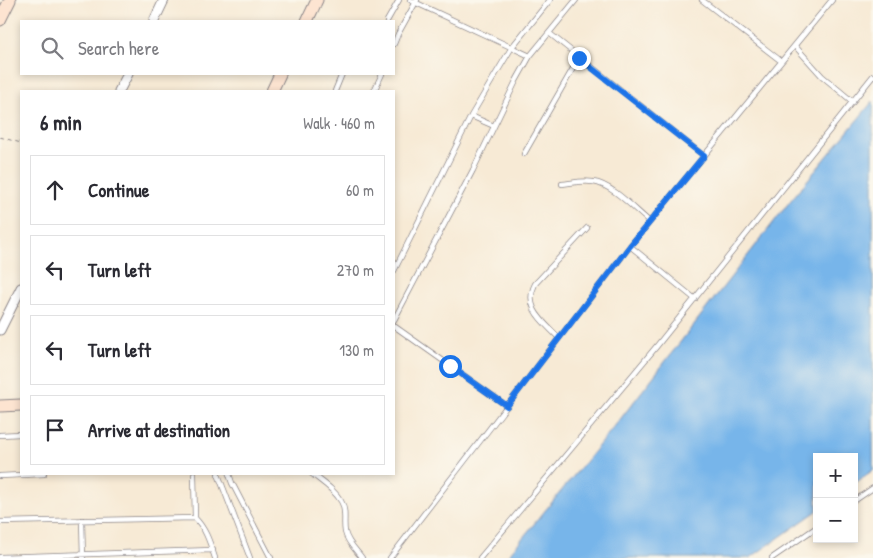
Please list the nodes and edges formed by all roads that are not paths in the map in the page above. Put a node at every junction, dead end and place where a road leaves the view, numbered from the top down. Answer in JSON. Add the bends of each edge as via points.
{"nodes":[{"id":1,"x":10,"y":0,"type":"edge"},
{"id":2,"x":164,"y":0,"type":"edge"},
{"id":3,"x":317,"y":0,"type":"edge"},
{"id":4,"x":399,"y":0,"type":"edge"},
{"id":5,"x":410,"y":0,"type":"edge"},
{"id":6,"x":550,"y":0,"type":"edge"},
{"id":7,"x":576,"y":0,"type":"edge"},
{"id":8,"x":702,"y":0,"type":"edge"},
{"id":9,"x":832,"y":0,"type":"edge"},
{"id":10,"x":417,"y":1,"type":"edge"},
{"id":11,"x":0,"y":20,"type":"edge"},
{"id":12,"x":154,"y":20,"type":"edge"},
{"id":13,"x":307,"y":20,"type":"edge"},
{"id":14,"x":388,"y":20,"type":"edge"},
{"id":15,"x":549,"y":33,"type":"junction"},
{"id":16,"x":395,"y":42,"type":"edge"},
{"id":17,"x":795,"y":46,"type":"junction"},
{"id":18,"x":512,"y":47,"type":"junction"},
{"id":19,"x":530,"y":56,"type":"junction"},
{"id":20,"x":579,"y":58,"type":"junction"},
{"id":21,"x":781,"y":61,"type":"junction"},
{"id":22,"x":127,"y":75,"type":"edge"},
{"id":23,"x":280,"y":75,"type":"edge"},
{"id":24,"x":342,"y":75,"type":"edge"},
{"id":25,"x":382,"y":75,"type":"edge"},
{"id":26,"x":873,"y":76,"type":"edge"},
{"id":27,"x":120,"y":90,"type":"edge"},
{"id":28,"x":272,"y":90,"type":"edge"},
{"id":29,"x":335,"y":90,"type":"edge"},
{"id":30,"x":374,"y":90,"type":"edge"},
{"id":31,"x":853,"y":102,"type":"junction"},
{"id":32,"x":471,"y":116,"type":"junction"},
{"id":33,"x":494,"y":126,"type":"junction"},
{"id":34,"x":524,"y":154,"type":"dead end"},
{"id":35,"x":704,"y":156,"type":"junction"},
{"id":36,"x":562,"y":184,"type":"dead end"},
{"id":37,"x":650,"y":222,"type":"junction"},
{"id":38,"x":587,"y":228,"type":"dead end"},
{"id":39,"x":630,"y":246,"type":"junction"},
{"id":40,"x":395,"y":269,"type":"edge"},
{"id":41,"x":20,"y":290,"type":"edge"},
{"id":42,"x":695,"y":299,"type":"junction"},
{"id":43,"x":395,"y":318,"type":"edge"},
{"id":44,"x":395,"y":327,"type":"edge"},
{"id":45,"x":0,"y":330,"type":"edge"},
{"id":46,"x":559,"y":338,"type":"junction"},
{"id":47,"x":20,"y":405,"type":"edge"},
{"id":48,"x":0,"y":406,"type":"edge"},
{"id":49,"x":507,"y":406,"type":"junction"},
{"id":50,"x":20,"y":434,"type":"edge"},
{"id":51,"x":0,"y":435,"type":"edge"},
{"id":52,"x":22,"y":475,"type":"edge"},
{"id":53,"x":194,"y":475,"type":"edge"},
{"id":54,"x":218,"y":475,"type":"edge"},
{"id":55,"x":229,"y":475,"type":"edge"},
{"id":56,"x":313,"y":475,"type":"edge"},
{"id":57,"x":0,"y":476,"type":"edge"},
{"id":58,"x":873,"y":488,"type":"edge"},
{"id":59,"x":858,"y":498,"type":"edge"},
{"id":60,"x":195,"y":518,"type":"junction"},
{"id":61,"x":82,"y":520,"type":"junction"},
{"id":62,"x":0,"y":522,"type":"edge"},
{"id":63,"x":813,"y":531,"type":"edge"},
{"id":64,"x":213,"y":550,"type":"junction"},
{"id":65,"x":83,"y":556,"type":"edge"},
{"id":66,"x":0,"y":557,"type":"edge"},
{"id":67,"x":215,"y":558,"type":"edge"},
{"id":68,"x":250,"y":558,"type":"edge"},
{"id":69,"x":271,"y":558,"type":"edge"},
{"id":70,"x":362,"y":558,"type":"edge"},
{"id":71,"x":390,"y":558,"type":"edge"},
{"id":72,"x":480,"y":558,"type":"edge"},
{"id":73,"x":772,"y":558,"type":"edge"}],
"edges":[{"from":1,"to":11,"type":"main road"},
{"from":2,"to":12,"type":"street"},
{"from":3,"to":13,"type":"main road"},
{"from":4,"to":14,"type":"lane"},
{"from":5,"to":10,"type":"lane"},
{"from":6,"to":18,"type":"lane"},
{"from":7,"to":15,"type":"lane"},
{"from":8,"to":21,"type":"lane"},
{"from":9,"to":17,"type":"lane"},
{"from":10,"to":16,"type":"lane"},
{"from":10,"to":18,"type":"lane"},
{"from":15,"to":19,"type":"lane"},
{"from":15,"to":20,"type":"lane"},
{"from":17,"to":21,"type":"lane"},
{"from":17,"to":31,"type":"lane","via":[[822,76]]},
{"from":18,"to":19,"type":"lane"},
{"from":18,"to":32,"type":"lane"},
{"from":19,"to":33,"type":"lane"},
{"from":20,"to":34,"type":"lane"},
{"from":20,"to":35,"type":"lane"},
{"from":21,"to":35,"type":"lane"},
{"from":22,"to":27,"type":"street"},
{"from":23,"to":28,"type":"main road"},
{"from":24,"to":29,"type":"lane"},
{"from":25,"to":30,"type":"lane"},
{"from":26,"to":31,"type":"lane"},
{"from":31,"to":42,"type":"lane"},
{"from":32,"to":33,"type":"lane"},
{"from":32,"to":40,"type":"lane"},
{"from":33,"to":43,"type":"lane"},
{"from":35,"to":37,"type":"lane"},
{"from":36,"to":37,"type":"lane","via":[[592,181],[601,184]]},
{"from":37,"to":39,"type":"lane"},
{"from":38,"to":46,"type":"lane","via":[[531,292],[535,313]]},
{"from":39,"to":42,"type":"lane"},
{"from":39,"to":46,"type":"lane"},
{"from":41,"to":45,"type":"street"},
{"from":42,"to":72,"type":"lane"},
{"from":44,"to":49,"type":"lane"},
{"from":46,"to":49,"type":"lane"},
{"from":47,"to":48,"type":"main road"},
{"from":49,"to":71,"type":"lane"},
{"from":50,"to":51,"type":"lane"},
{"from":52,"to":57,"type":"lane"},
{"from":53,"to":60,"type":"lane"},
{"from":54,"to":68,"type":"lane"},
{"from":55,"to":69,"type":"lane"},
{"from":56,"to":70,"type":"lane","via":[[341,500],[345,512],[345,533]]},
{"from":58,"to":59,"type":"lane"},
{"from":60,"to":61,"type":"lane"},
{"from":60,"to":64,"type":"lane","via":[[206,532]]},
{"from":61,"to":62,"type":"lane"},
{"from":61,"to":65,"type":"lane"},
{"from":63,"to":73,"type":"lane"},
{"from":64,"to":65,"type":"lane"},
{"from":64,"to":67,"type":"lane"},
{"from":65,"to":66,"type":"lane"}]}
